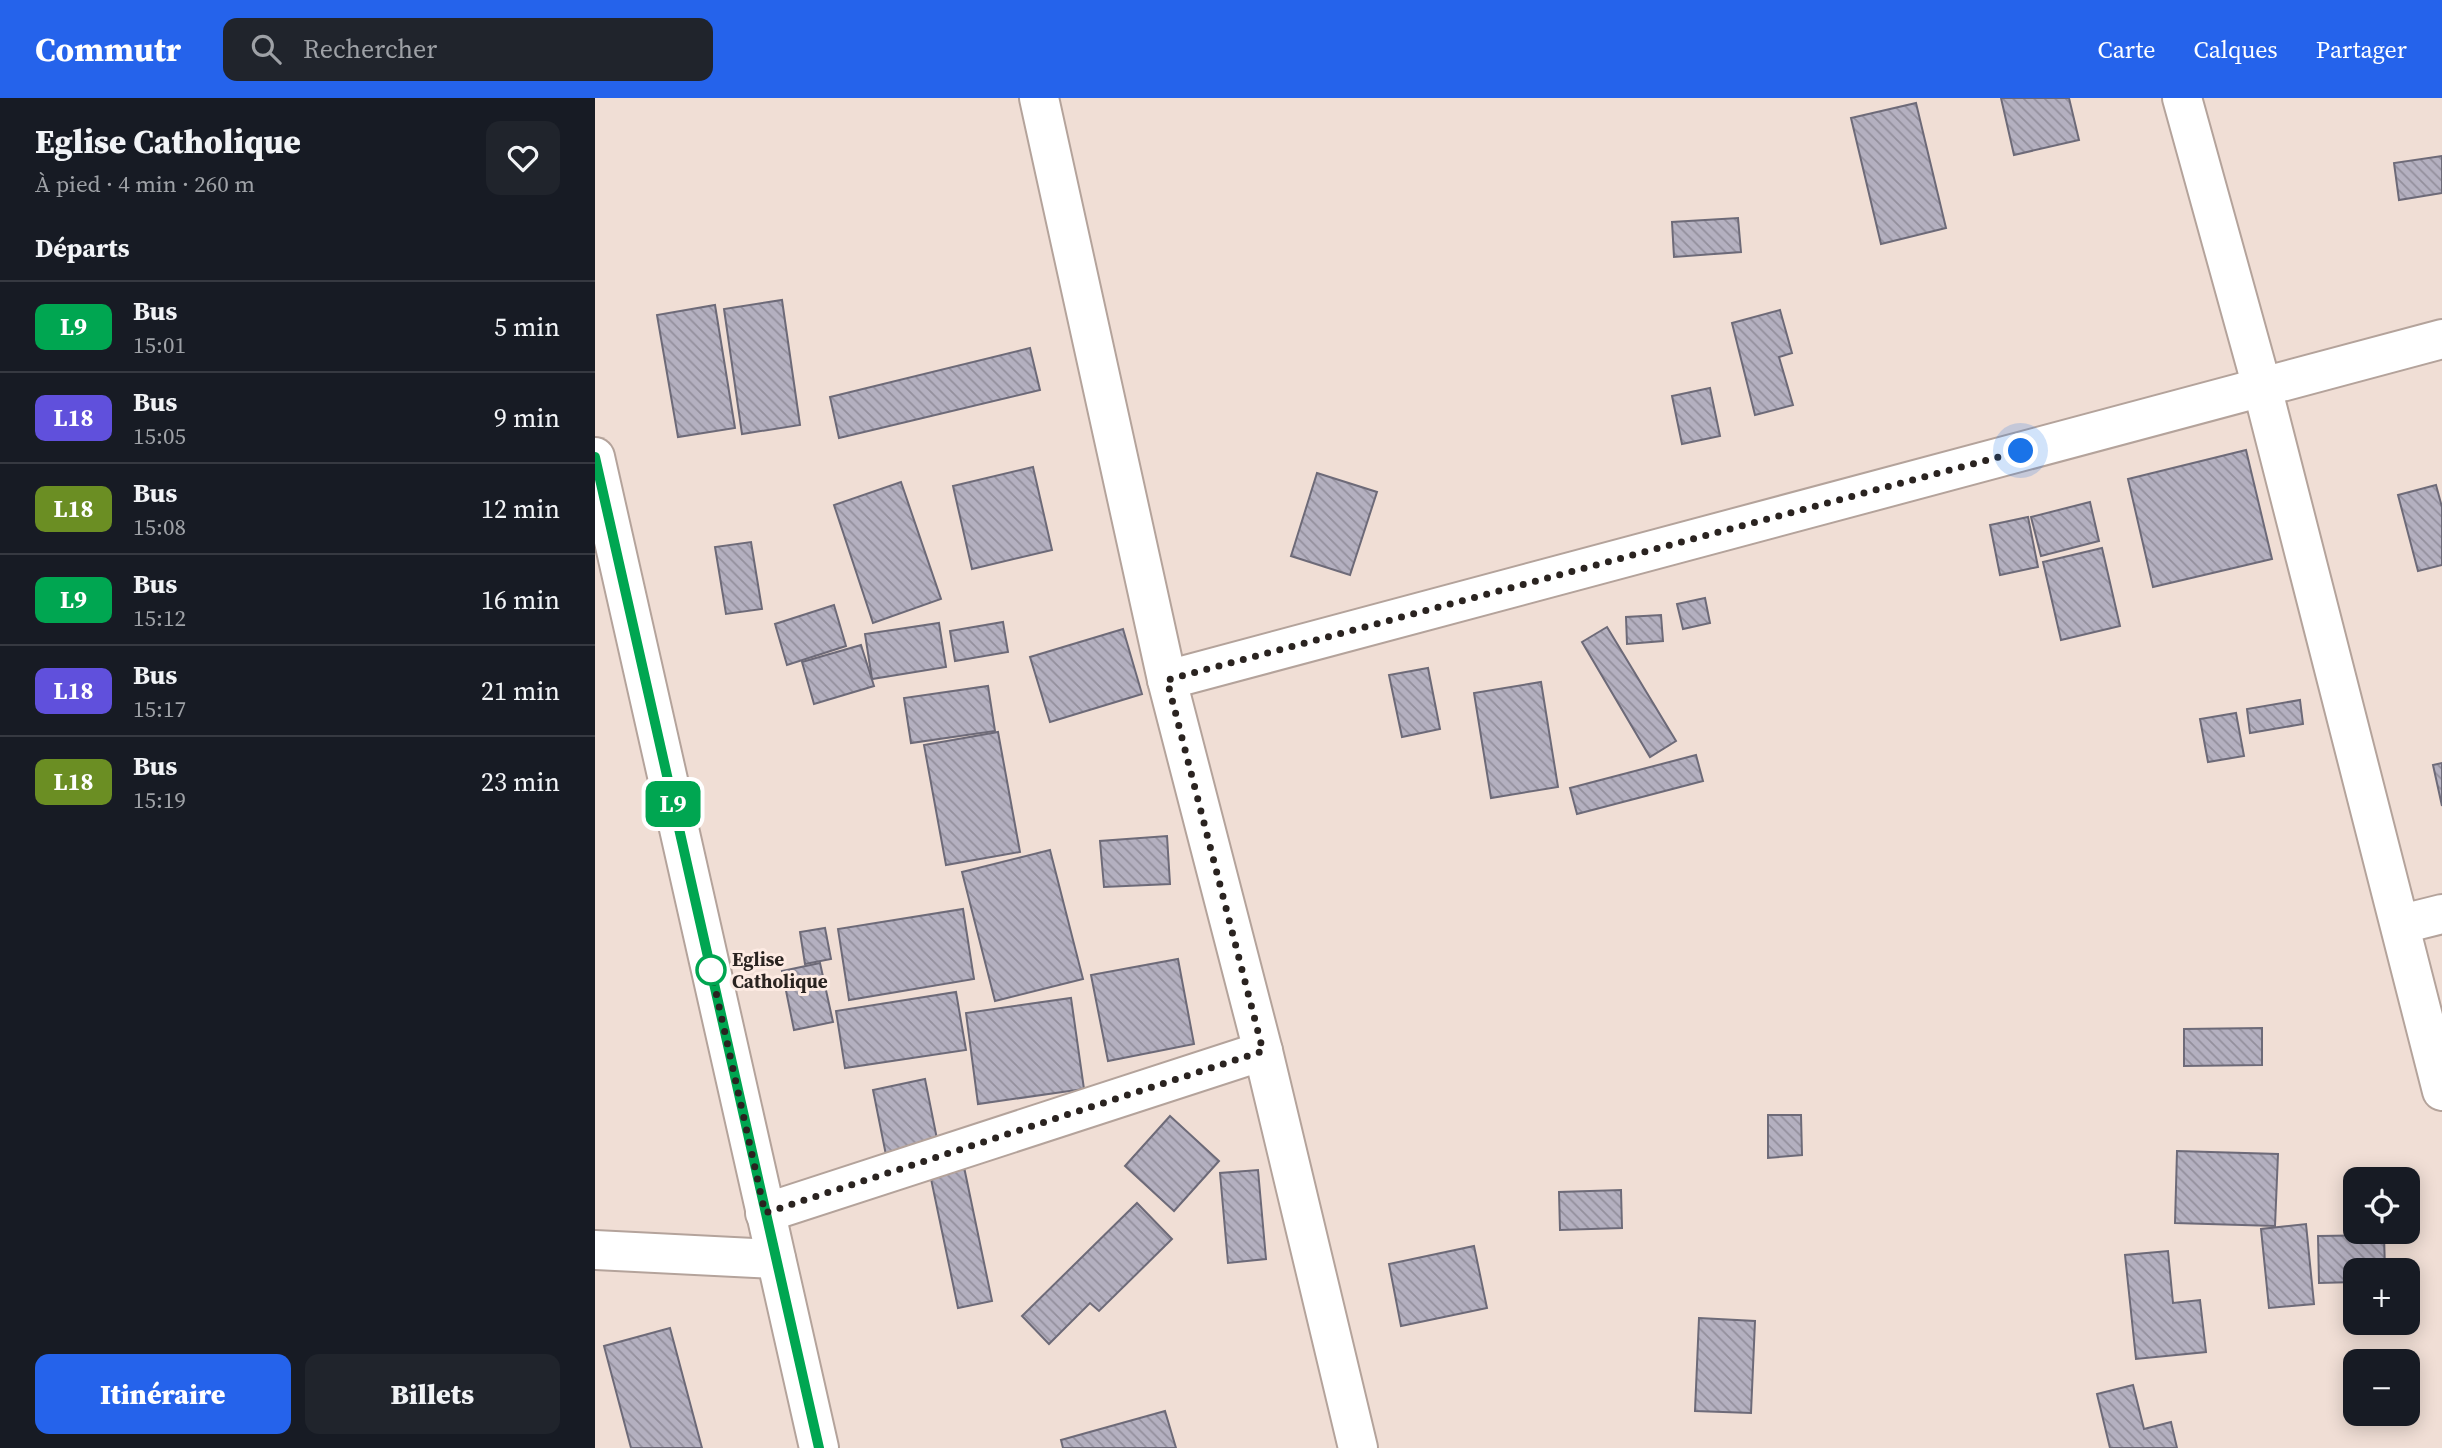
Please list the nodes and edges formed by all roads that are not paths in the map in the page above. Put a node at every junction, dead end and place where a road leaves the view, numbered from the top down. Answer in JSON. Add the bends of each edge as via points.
{"nodes":[{"id":1,"x":1039,"y":98,"type":"edge"},
{"id":2,"x":2182,"y":98,"type":"edge"},
{"id":3,"x":2442,"y":340,"type":"edge"},
{"id":4,"x":2262,"y":387,"type":"junction"},
{"id":5,"x":595,"y":457,"type":"edge"},
{"id":6,"x":1167,"y":680,"type":"junction"},
{"id":7,"x":2442,"y":914,"type":"edge"},
{"id":8,"x":2402,"y":924,"type":"junction"},
{"id":9,"x":1263,"y":1051,"type":"junction"},
{"id":10,"x":2442,"y":1091,"type":"edge"},
{"id":11,"x":765,"y":1213,"type":"junction"},
{"id":12,"x":595,"y":1250,"type":"edge"},
{"id":13,"x":776,"y":1259,"type":"junction"},
{"id":14,"x":819,"y":1448,"type":"edge"},
{"id":15,"x":1358,"y":1448,"type":"edge"}],
"edges":[{"from":1,"to":6,"type":"street"},
{"from":2,"to":4,"type":"street"},
{"from":3,"to":4,"type":"street"},
{"from":4,"to":6,"type":"street"},
{"from":4,"to":8,"type":"street"},
{"from":5,"to":11,"type":"street"},
{"from":6,"to":9,"type":"street"},
{"from":7,"to":8,"type":"street"},
{"from":8,"to":10,"type":"street"},
{"from":9,"to":11,"type":"street"},
{"from":9,"to":15,"type":"street"},
{"from":11,"to":13,"type":"street"},
{"from":12,"to":13,"type":"street"},
{"from":13,"to":14,"type":"street"}]}
